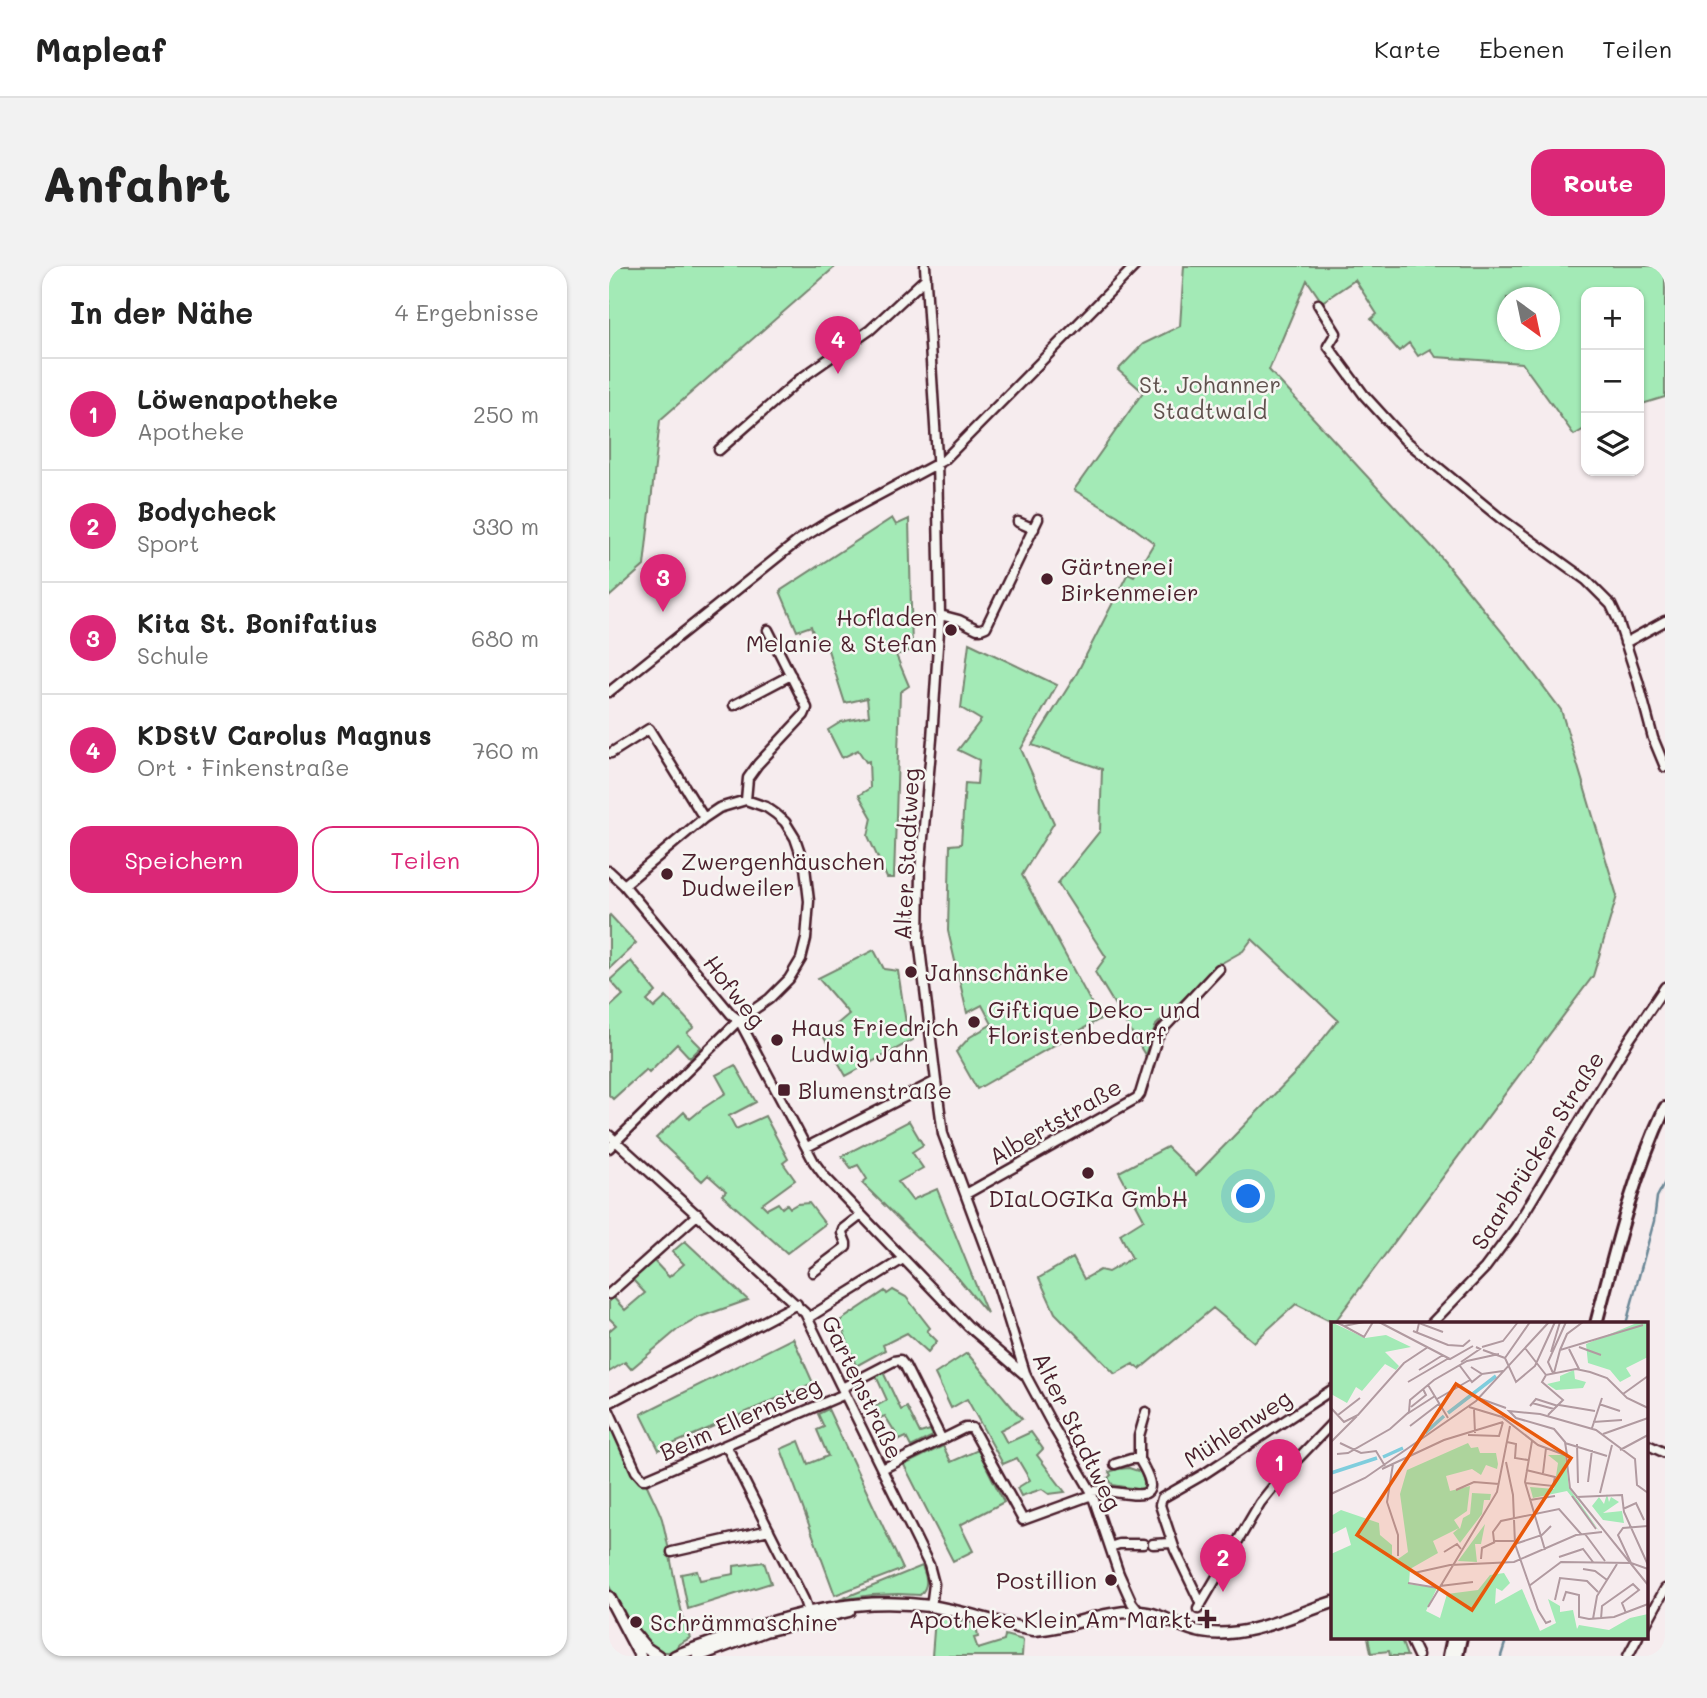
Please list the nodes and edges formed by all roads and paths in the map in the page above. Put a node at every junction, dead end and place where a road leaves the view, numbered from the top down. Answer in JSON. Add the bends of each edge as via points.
{"nodes":[{"id":1,"x":925,"y":266,"type":"edge"},
{"id":2,"x":1135,"y":266,"type":"edge"},
{"id":3,"x":926,"y":278,"type":"junction"},
{"id":4,"x":1318,"y":304,"type":"dead end"},
{"id":5,"x":719,"y":450,"type":"dead end"},
{"id":6,"x":937,"y":465,"type":"junction"},
{"id":7,"x":1500,"y":517,"type":"junction"},
{"id":8,"x":1038,"y":519,"type":"dead end"},
{"id":9,"x":1018,"y":522,"type":"dead end"},
{"id":10,"x":1493,"y":526,"type":"dead end"},
{"id":11,"x":1034,"y":529,"type":"junction"},
{"id":12,"x":940,"y":615,"type":"junction"},
{"id":13,"x":1665,"y":621,"type":"edge"},
{"id":14,"x":768,"y":630,"type":"dead end"},
{"id":15,"x":1625,"y":643,"type":"junction"},
{"id":16,"x":791,"y":675,"type":"junction"},
{"id":17,"x":609,"y":692,"type":"edge"},
{"id":18,"x":734,"y":705,"type":"dead end"},
{"id":19,"x":611,"y":753,"type":"edge"},
{"id":20,"x":1665,"y":767,"type":"edge"},
{"id":21,"x":747,"y":800,"type":"junction"},
{"id":22,"x":704,"y":818,"type":"junction"},
{"id":23,"x":609,"y":872,"type":"edge"},
{"id":24,"x":624,"y":886,"type":"junction"},
{"id":25,"x":1219,"y":968,"type":"dead end"},
{"id":26,"x":1665,"y":987,"type":"edge"},
{"id":27,"x":739,"y":1020,"type":"junction"},
{"id":28,"x":936,"y":1081,"type":"junction"},
{"id":29,"x":1665,"y":1108,"type":"edge"},
{"id":30,"x":612,"y":1138,"type":"edge"},
{"id":31,"x":807,"y":1147,"type":"junction"},
{"id":32,"x":609,"y":1148,"type":"edge"},
{"id":33,"x":966,"y":1194,"type":"junction"},
{"id":34,"x":698,"y":1214,"type":"junction"},
{"id":35,"x":862,"y":1215,"type":"junction"},
{"id":36,"x":903,"y":1259,"type":"junction"},
{"id":37,"x":813,"y":1272,"type":"dead end"},
{"id":38,"x":609,"y":1294,"type":"edge"},
{"id":39,"x":797,"y":1304,"type":"junction"},
{"id":40,"x":808,"y":1318,"type":"junction"},
{"id":41,"x":1433,"y":1322,"type":"edge"},
{"id":42,"x":1597,"y":1322,"type":"edge"},
{"id":43,"x":1026,"y":1376,"type":"junction"},
{"id":44,"x":1331,"y":1390,"type":"edge"},
{"id":45,"x":844,"y":1391,"type":"junction"},
{"id":46,"x":609,"y":1403,"type":"edge"},
{"id":47,"x":609,"y":1411,"type":"edge"},
{"id":48,"x":1146,"y":1412,"type":"dead end"},
{"id":49,"x":1331,"y":1423,"type":"edge"},
{"id":50,"x":942,"y":1440,"type":"junction"},
{"id":51,"x":1647,"y":1444,"type":"edge"},
{"id":52,"x":726,"y":1445,"type":"junction"},
{"id":53,"x":1665,"y":1453,"type":"edge"},
{"id":54,"x":1139,"y":1459,"type":"junction"},
{"id":55,"x":1115,"y":1464,"type":"dead end"},
{"id":56,"x":882,"y":1469,"type":"junction"},
{"id":57,"x":1092,"y":1493,"type":"junction"},
{"id":58,"x":769,"y":1530,"type":"junction"},
{"id":59,"x":1172,"y":1542,"type":"junction"},
{"id":60,"x":1109,"y":1547,"type":"junction"},
{"id":61,"x":672,"y":1552,"type":"dead end"},
{"id":62,"x":1665,"y":1589,"type":"edge"},
{"id":63,"x":609,"y":1597,"type":"edge"},
{"id":64,"x":1331,"y":1602,"type":"edge"},
{"id":65,"x":931,"y":1607,"type":"junction"},
{"id":66,"x":1139,"y":1612,"type":"junction"},
{"id":67,"x":618,"y":1614,"type":"junction"},
{"id":68,"x":809,"y":1616,"type":"junction"},
{"id":69,"x":1647,"y":1622,"type":"edge"},
{"id":70,"x":1409,"y":1638,"type":"edge"},
{"id":71,"x":1460,"y":1638,"type":"edge"},
{"id":72,"x":1638,"y":1638,"type":"edge"},
{"id":73,"x":1452,"y":1654,"type":"edge"},
{"id":74,"x":678,"y":1655,"type":"edge"},
{"id":75,"x":640,"y":1656,"type":"edge"},
{"id":76,"x":659,"y":1656,"type":"edge"},
{"id":77,"x":669,"y":1656,"type":"edge"},
{"id":78,"x":698,"y":1656,"type":"edge"},
{"id":79,"x":1418,"y":1656,"type":"edge"},
{"id":80,"x":1628,"y":1656,"type":"edge"}],
"edges":[{"from":1,"to":3,"type":"street","name":"Alter Stadtweg"},
{"from":2,"to":6,"type":"street"},
{"from":3,"to":5,"type":"street","via":[[870,330],[800,379]]},
{"from":3,"to":6,"type":"street","name":"Alter Stadtweg"},
{"from":4,"to":7,"type":"street","via":[[1336,333],[1328,346],[1364,395],[1405,440]]},
{"from":6,"to":12,"type":"street","name":"Alter Stadtweg"},
{"from":6,"to":17,"type":"street","via":[[799,540]]},
{"from":7,"to":10,"type":"street"},
{"from":7,"to":15,"type":"street","via":[[1597,590],[1611,605]]},
{"from":8,"to":11,"type":"street"},
{"from":9,"to":11,"type":"street"},
{"from":11,"to":12,"type":"street","via":[[986,626],[977,629]]},
{"from":12,"to":28,"type":"street","name":"Alter Stadtweg","via":[[919,940]]},
{"from":13,"to":15,"type":"street"},
{"from":14,"to":16,"type":"street"},
{"from":15,"to":20,"type":"street"},
{"from":16,"to":18,"type":"street"},
{"from":16,"to":21,"type":"street","via":[[807,708],[748,778]]},
{"from":19,"to":22,"type":"street","via":[[649,729]]},
{"from":21,"to":22,"type":"street"},
{"from":21,"to":27,"type":"street","via":[[776,814],[795,838],[809,901],[806,939],[793,974]]},
{"from":22,"to":24,"type":"street"},
{"from":23,"to":24,"type":"street","name":"Hofweg"},
{"from":24,"to":27,"type":"street","name":"Hofweg"},
{"from":25,"to":33,"type":"street","name":"Albertstraße","via":[[1162,1030],[1137,1098]]},
{"from":26,"to":41,"type":"street","name":"Saarbrücker Straße","via":[[1515,1228],[1485,1268]]},
{"from":27,"to":30,"type":"street"},
{"from":27,"to":31,"type":"street","name":"Hofweg"},
{"from":28,"to":31,"type":"street"},
{"from":28,"to":33,"type":"street","name":"Alter Stadtweg","via":[[943,1134]]},
{"from":29,"to":42,"type":"main road","via":[[1630,1200]]},
{"from":30,"to":32,"type":"street"},
{"from":30,"to":34,"type":"street","name":"Gartenstraße"},
{"from":31,"to":35,"type":"street","name":"Hofweg","via":[[825,1177]]},
{"from":33,"to":43,"type":"street","name":"Alter Stadtweg"},
{"from":34,"to":38,"type":"street"},
{"from":34,"to":39,"type":"street","name":"Gartenstraße"},
{"from":35,"to":36,"type":"street","name":"Hofweg"},
{"from":35,"to":37,"type":"street","via":[[843,1229],[846,1247]]},
{"from":36,"to":40,"type":"street"},
{"from":36,"to":43,"type":"street","name":"Hofweg","via":[[968,1326]]},
{"from":39,"to":40,"type":"street","name":"Gartenstraße"},
{"from":39,"to":46,"type":"street"},
{"from":40,"to":45,"type":"street","name":"Gartenstraße"},
{"from":43,"to":57,"type":"street","name":"Alter Stadtweg"},
{"from":44,"to":59,"type":"street","name":"Mühlenweg","via":[[1162,1498],[1160,1505]]},
{"from":45,"to":50,"type":"street","name":"Beim Ellernsteg","via":[[900,1360]]},
{"from":45,"to":52,"type":"street","name":"Beim Ellernsteg"},
{"from":45,"to":56,"type":"street","name":"Gartenstraße"},
{"from":47,"to":52,"type":"street","name":"Beim Ellernsteg","via":[[643,1479]]},
{"from":48,"to":54,"type":"street"},
{"from":49,"to":59,"type":"street","via":[[1260,1503],[1199,1606]]},
{"from":50,"to":56,"type":"street"},
{"from":50,"to":57,"type":"street","via":[[972,1428],[1023,1520]]},
{"from":51,"to":53,"type":"street"},
{"from":52,"to":58,"type":"street"},
{"from":54,"to":55,"type":"street"},
{"from":54,"to":57,"type":"street","via":[[1150,1481],[1144,1494],[1100,1489]]},
{"from":56,"to":65,"type":"street","name":"Gartenstraße","via":[[932,1570]]},
{"from":57,"to":60,"type":"street","name":"Alter Stadtweg"},
{"from":58,"to":61,"type":"street"},
{"from":58,"to":68,"type":"street"},
{"from":59,"to":60,"type":"street"},
{"from":60,"to":66,"type":"street","name":"Alter Stadtweg"},
{"from":62,"to":69,"type":"street"},
{"from":63,"to":67,"type":"street"},
{"from":64,"to":66,"type":"street","via":[[1258,1628],[1221,1634],[1200,1632]]},
{"from":65,"to":66,"type":"street","via":[[1034,1630]]},
{"from":65,"to":68,"type":"street","via":[[841,1606]]},
{"from":67,"to":75,"type":"street"},
{"from":67,"to":76,"type":"street","via":[[646,1648]]},
{"from":68,"to":74,"type":"street","via":[[756,1627]]},
{"from":68,"to":78,"type":"street"},
{"from":70,"to":79,"type":"street"},
{"from":71,"to":73,"type":"main road"},
{"from":72,"to":80,"type":"street"},
{"from":74,"to":77,"type":"street"}]}
